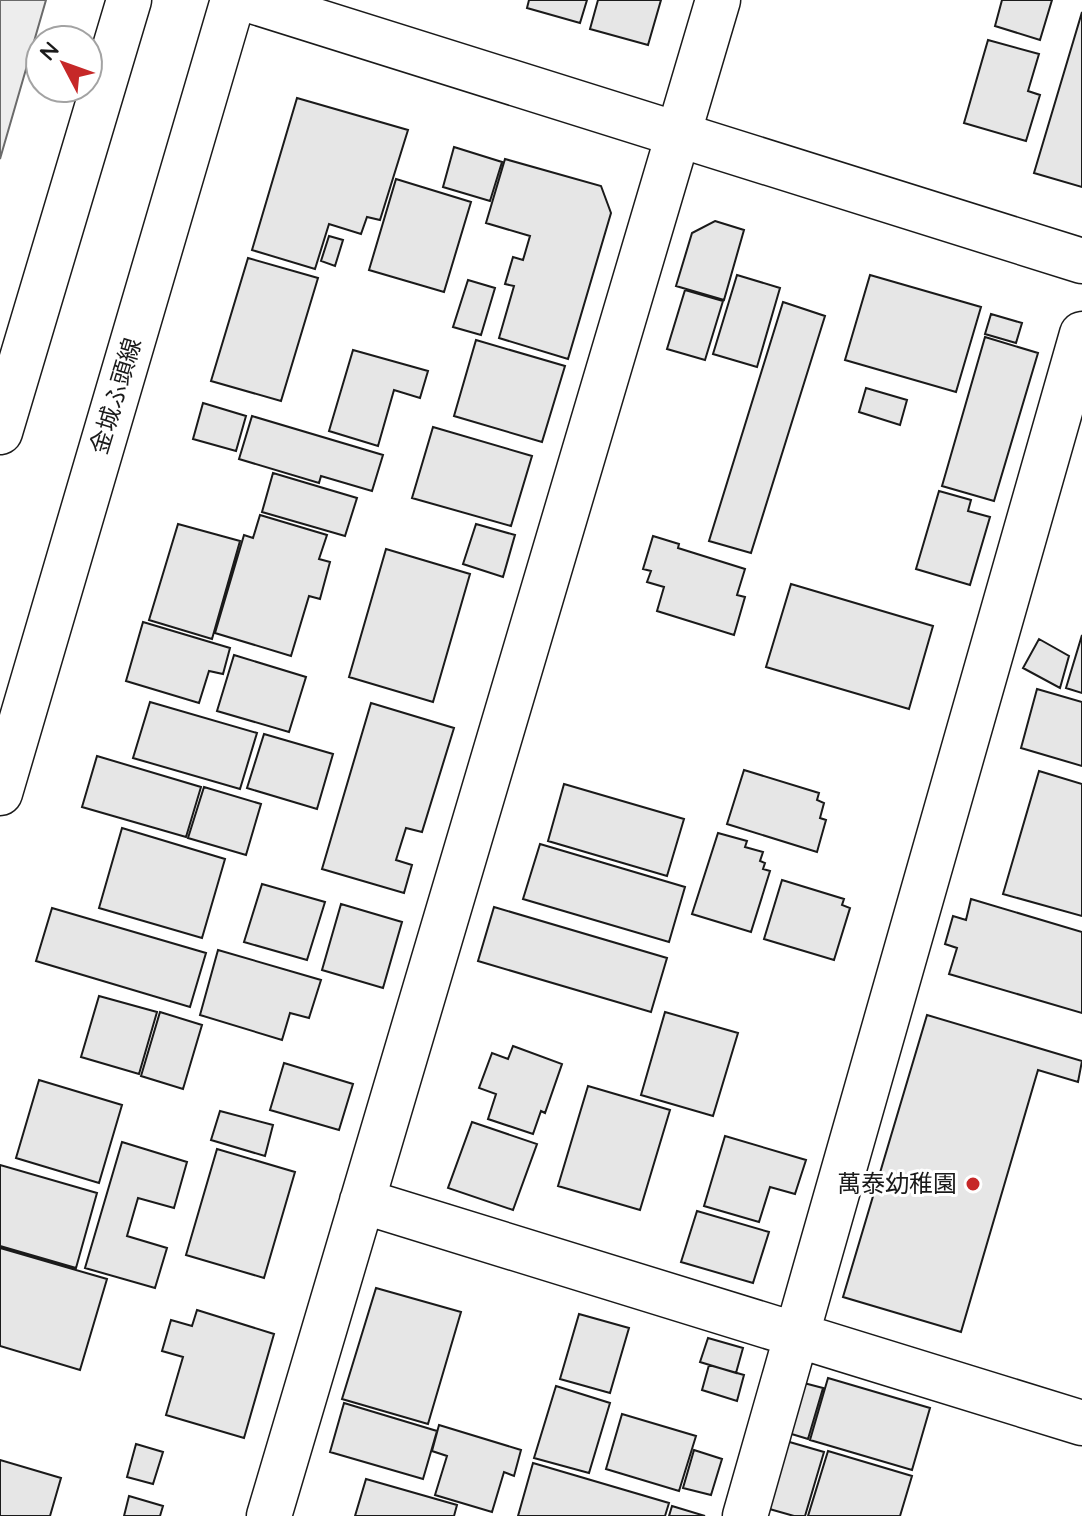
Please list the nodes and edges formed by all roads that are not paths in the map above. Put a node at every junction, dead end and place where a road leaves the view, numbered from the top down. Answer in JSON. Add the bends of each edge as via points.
{"nodes":[{"id":1,"x":129,"y":0,"type":"edge"},
{"id":2,"x":233,"y":0,"type":"edge"},
{"id":3,"x":249,"y":0,"type":"edge"},
{"id":4,"x":718,"y":0,"type":"edge"},
{"id":5,"x":678,"y":135,"type":"junction"},
{"id":6,"x":1082,"y":261,"type":"edge"},
{"id":7,"x":1082,"y":334,"type":"edge"},
{"id":8,"x":0,"y":432,"type":"edge"},
{"id":9,"x":0,"y":793,"type":"edge"},
{"id":10,"x":362,"y":1201,"type":"junction"},
{"id":11,"x":797,"y":1335,"type":"junction"},
{"id":12,"x":1082,"y":1423,"type":"edge"},
{"id":13,"x":269,"y":1516,"type":"edge"},
{"id":14,"x":745,"y":1516,"type":"edge"}],
"edges":[{"from":1,"to":8,"type":"street"},
{"from":2,"to":9,"type":"street","name":"金城ふ頭線"},
{"from":3,"to":5,"type":"street"},
{"from":4,"to":5,"type":"street"},
{"from":5,"to":6,"type":"street"},
{"from":5,"to":10,"type":"street"},
{"from":7,"to":11,"type":"street"},
{"from":10,"to":11,"type":"street"},
{"from":10,"to":13,"type":"street"},
{"from":11,"to":12,"type":"street"},
{"from":11,"to":14,"type":"street"}]}
